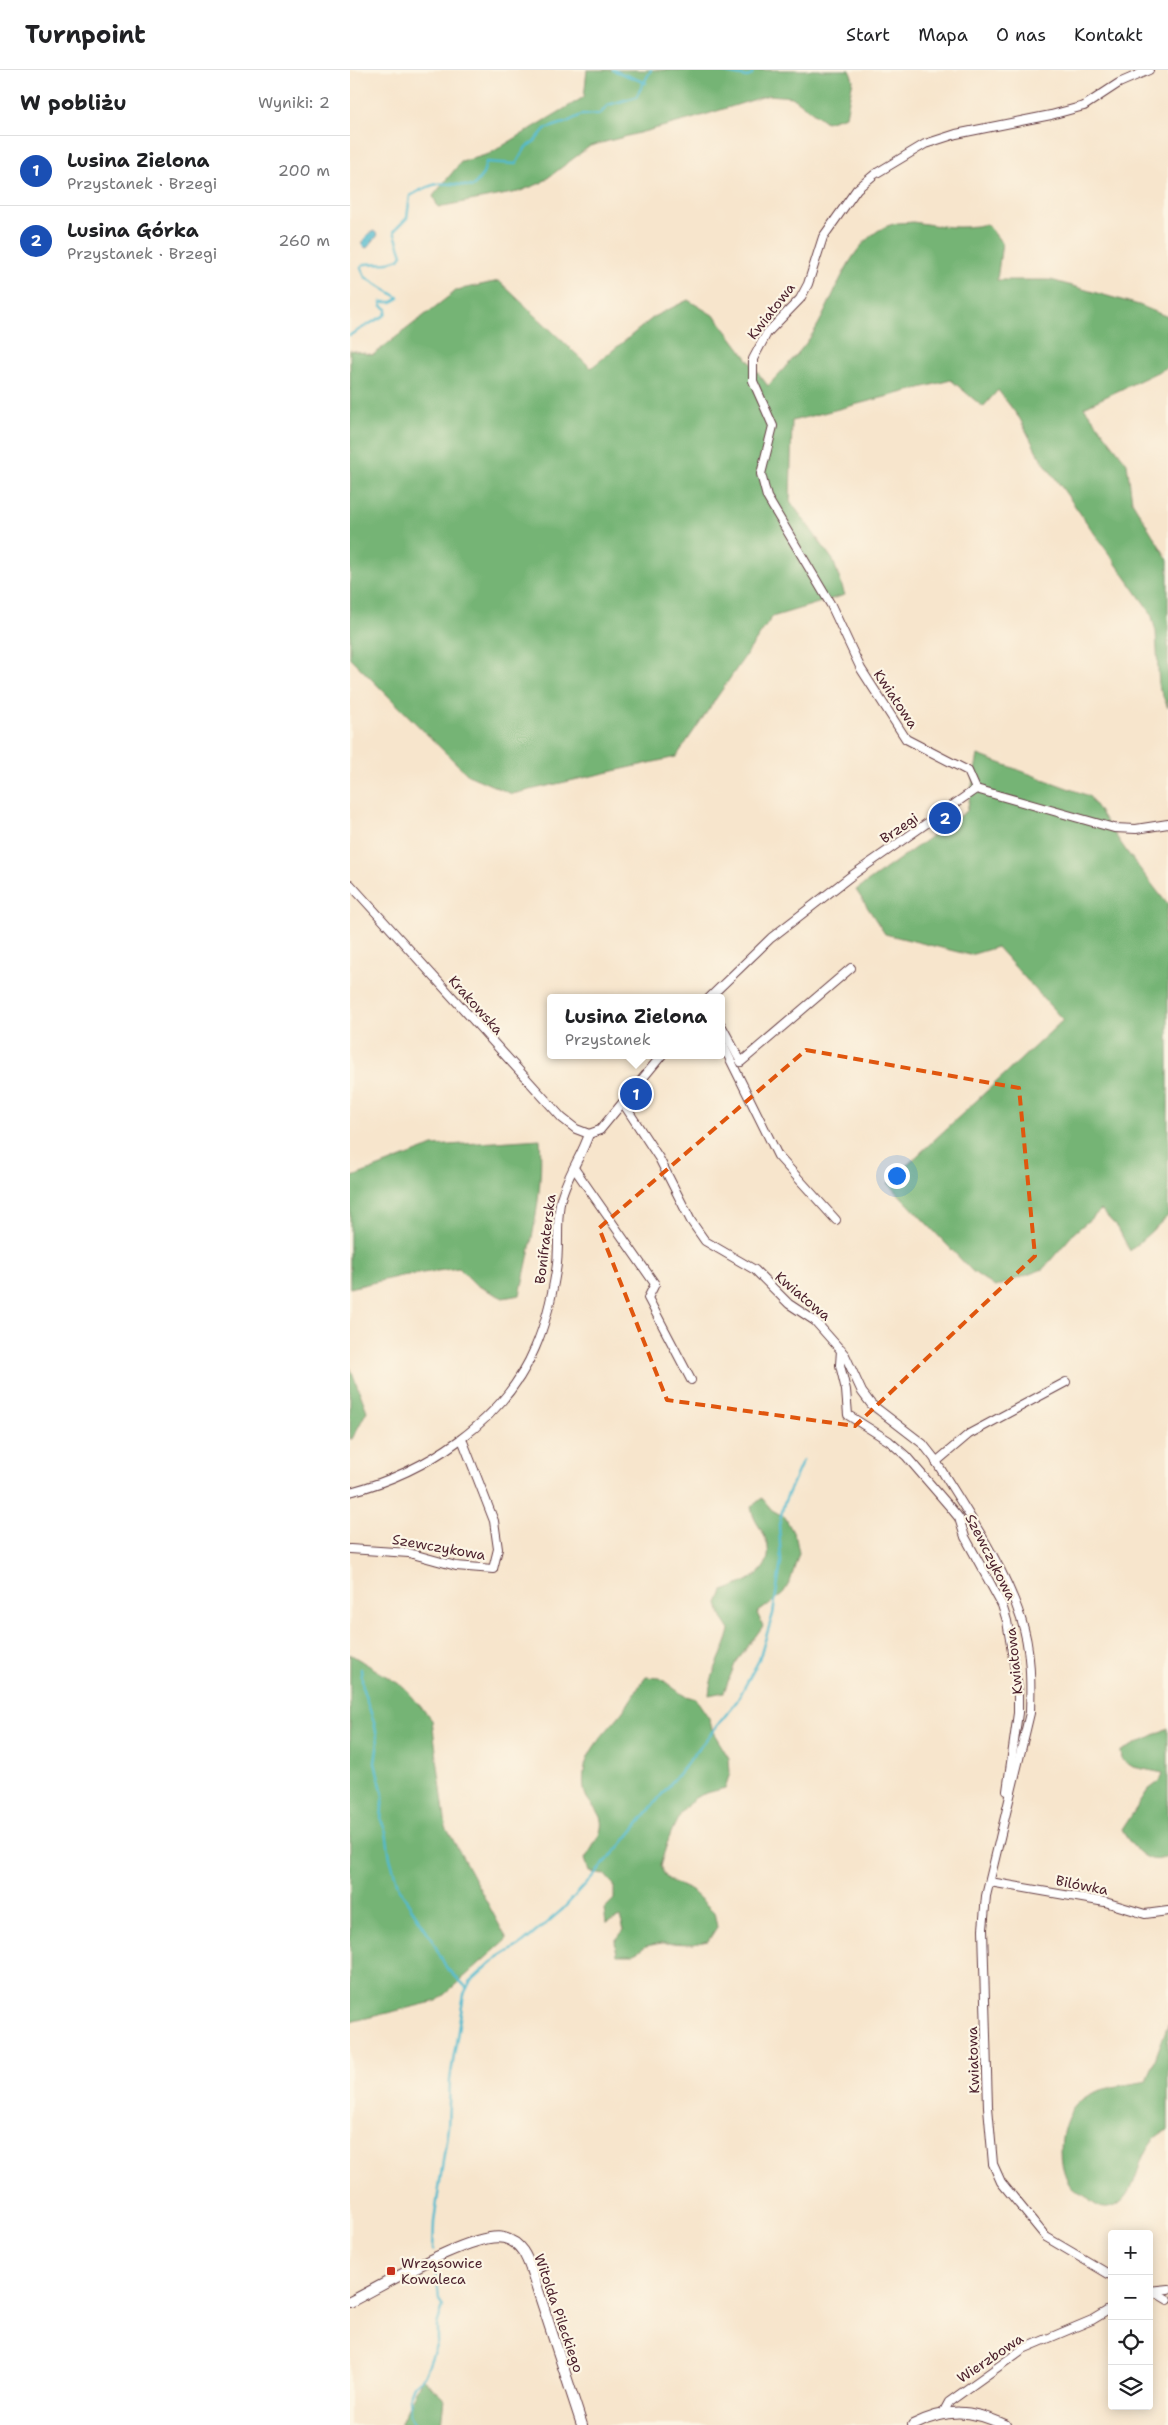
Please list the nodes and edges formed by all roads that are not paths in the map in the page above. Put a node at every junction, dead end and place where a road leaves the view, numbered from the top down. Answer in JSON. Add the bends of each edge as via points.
{"nodes":[{"id":1,"x":1149,"y":70,"type":"edge"},
{"id":2,"x":976,"y":789,"type":"junction"},
{"id":3,"x":1168,"y":824,"type":"edge"},
{"id":4,"x":350,"y":884,"type":"edge"},
{"id":5,"x":851,"y":968,"type":"dead end"},
{"id":6,"x":713,"y":994,"type":"edge"},
{"id":7,"x":725,"y":1032,"type":"edge"},
{"id":8,"x":725,"y":1049,"type":"edge"},
{"id":9,"x":659,"y":1059,"type":"edge"},
{"id":10,"x":623,"y":1103,"type":"junction"},
{"id":11,"x":589,"y":1134,"type":"junction"},
{"id":12,"x":574,"y":1168,"type":"junction"},
{"id":13,"x":836,"y":1220,"type":"dead end"},
{"id":14,"x":841,"y":1350,"type":"junction"},
{"id":15,"x":691,"y":1380,"type":"dead end"},
{"id":16,"x":1066,"y":1382,"type":"dead end"},
{"id":17,"x":462,"y":1438,"type":"junction"},
{"id":18,"x":936,"y":1462,"type":"junction"},
{"id":19,"x":350,"y":1492,"type":"edge"},
{"id":20,"x":350,"y":1549,"type":"edge"},
{"id":21,"x":1006,"y":1815,"type":"junction"},
{"id":22,"x":990,"y":1882,"type":"junction"},
{"id":23,"x":1168,"y":1911,"type":"edge"},
{"id":24,"x":1110,"y":2275,"type":"edge"},
{"id":25,"x":1168,"y":2289,"type":"edge"},
{"id":26,"x":1153,"y":2291,"type":"edge"},
{"id":27,"x":1153,"y":2292,"type":"edge"},
{"id":28,"x":1168,"y":2300,"type":"edge"},
{"id":29,"x":350,"y":2302,"type":"edge"},
{"id":30,"x":1108,"y":2310,"type":"edge"},
{"id":31,"x":943,"y":2413,"type":"junction"},
{"id":32,"x":582,"y":2425,"type":"edge"},
{"id":33,"x":913,"y":2425,"type":"edge"},
{"id":34,"x":1005,"y":2425,"type":"edge"}],
"edges":[{"from":1,"to":2,"type":"street","name":"Kwiatowa","via":[[1120,83],[1084,106],[1051,116],[956,134],[925,144],[875,174],[857,189],[823,237],[800,299],[767,333],[753,359],[752,381],[773,426],[761,474],[767,497],[831,605],[861,669],[906,739],[968,770]]},
{"from":2,"to":3,"type":"street","via":[[1114,828],[1136,829]]},
{"from":2,"to":6,"type":"street","name":"Brzegi","via":[[851,876],[771,938]]},
{"from":4,"to":11,"type":"street","name":"Krakowska","via":[[562,1118]]},
{"from":5,"to":7,"type":"street","via":[[741,1062]]},
{"from":8,"to":13,"type":"street","via":[[778,1156]]},
{"from":9,"to":10,"type":"street"},
{"from":10,"to":11,"type":"street","via":[[600,1130]]},
{"from":10,"to":14,"type":"street","name":"Kwiatowa","via":[[659,1158],[686,1213],[705,1241],[754,1270],[789,1304],[816,1321]]},
{"from":11,"to":12,"type":"street","name":"Bonifraterska"},
{"from":12,"to":15,"type":"street","via":[[655,1284],[648,1298]]},
{"from":12,"to":17,"type":"street","name":"Bonifraterska","via":[[560,1202],[556,1270],[535,1348],[499,1405]]},
{"from":14,"to":18,"type":"street","name":"Kwiatowa","via":[[871,1404],[922,1444]]},
{"from":14,"to":21,"type":"street","name":"Szewczykowa","via":[[840,1365],[848,1416],[889,1441],[906,1456],[959,1518],[965,1537],[1002,1605],[1018,1689]]},
{"from":16,"to":18,"type":"street","via":[[969,1434]]},
{"from":17,"to":19,"type":"street","name":"Bonifraterska","via":[[393,1478]]},
{"from":17,"to":20,"type":"street","name":"Szewczykowa","via":[[494,1521],[498,1549],[493,1569],[456,1566],[409,1553]]},
{"from":18,"to":21,"type":"street","name":"Kwiatowa","via":[[1000,1572],[1021,1619],[1031,1685],[1030,1713]]},
{"from":21,"to":22,"type":"street","name":"Kwiatowa"},
{"from":22,"to":23,"type":"street","name":"Bilówka","via":[[1105,1902],[1145,1914]]},
{"from":22,"to":24,"type":"street","name":"Kwiatowa","via":[[983,1929],[988,2107],[993,2164],[1001,2182],[1046,2238]]},
{"from":25,"to":26,"type":"street"},
{"from":27,"to":28,"type":"street"},
{"from":29,"to":32,"type":"street","name":"Witolda Pileckiego","via":[[471,2242],[495,2237],[512,2241],[523,2251],[532,2272]]},
{"from":30,"to":31,"type":"street","name":"Wierzbowa","via":[[1023,2349],[949,2402]]},
{"from":31,"to":33,"type":"street"},
{"from":31,"to":34,"type":"street","via":[[966,2412]]}]}
